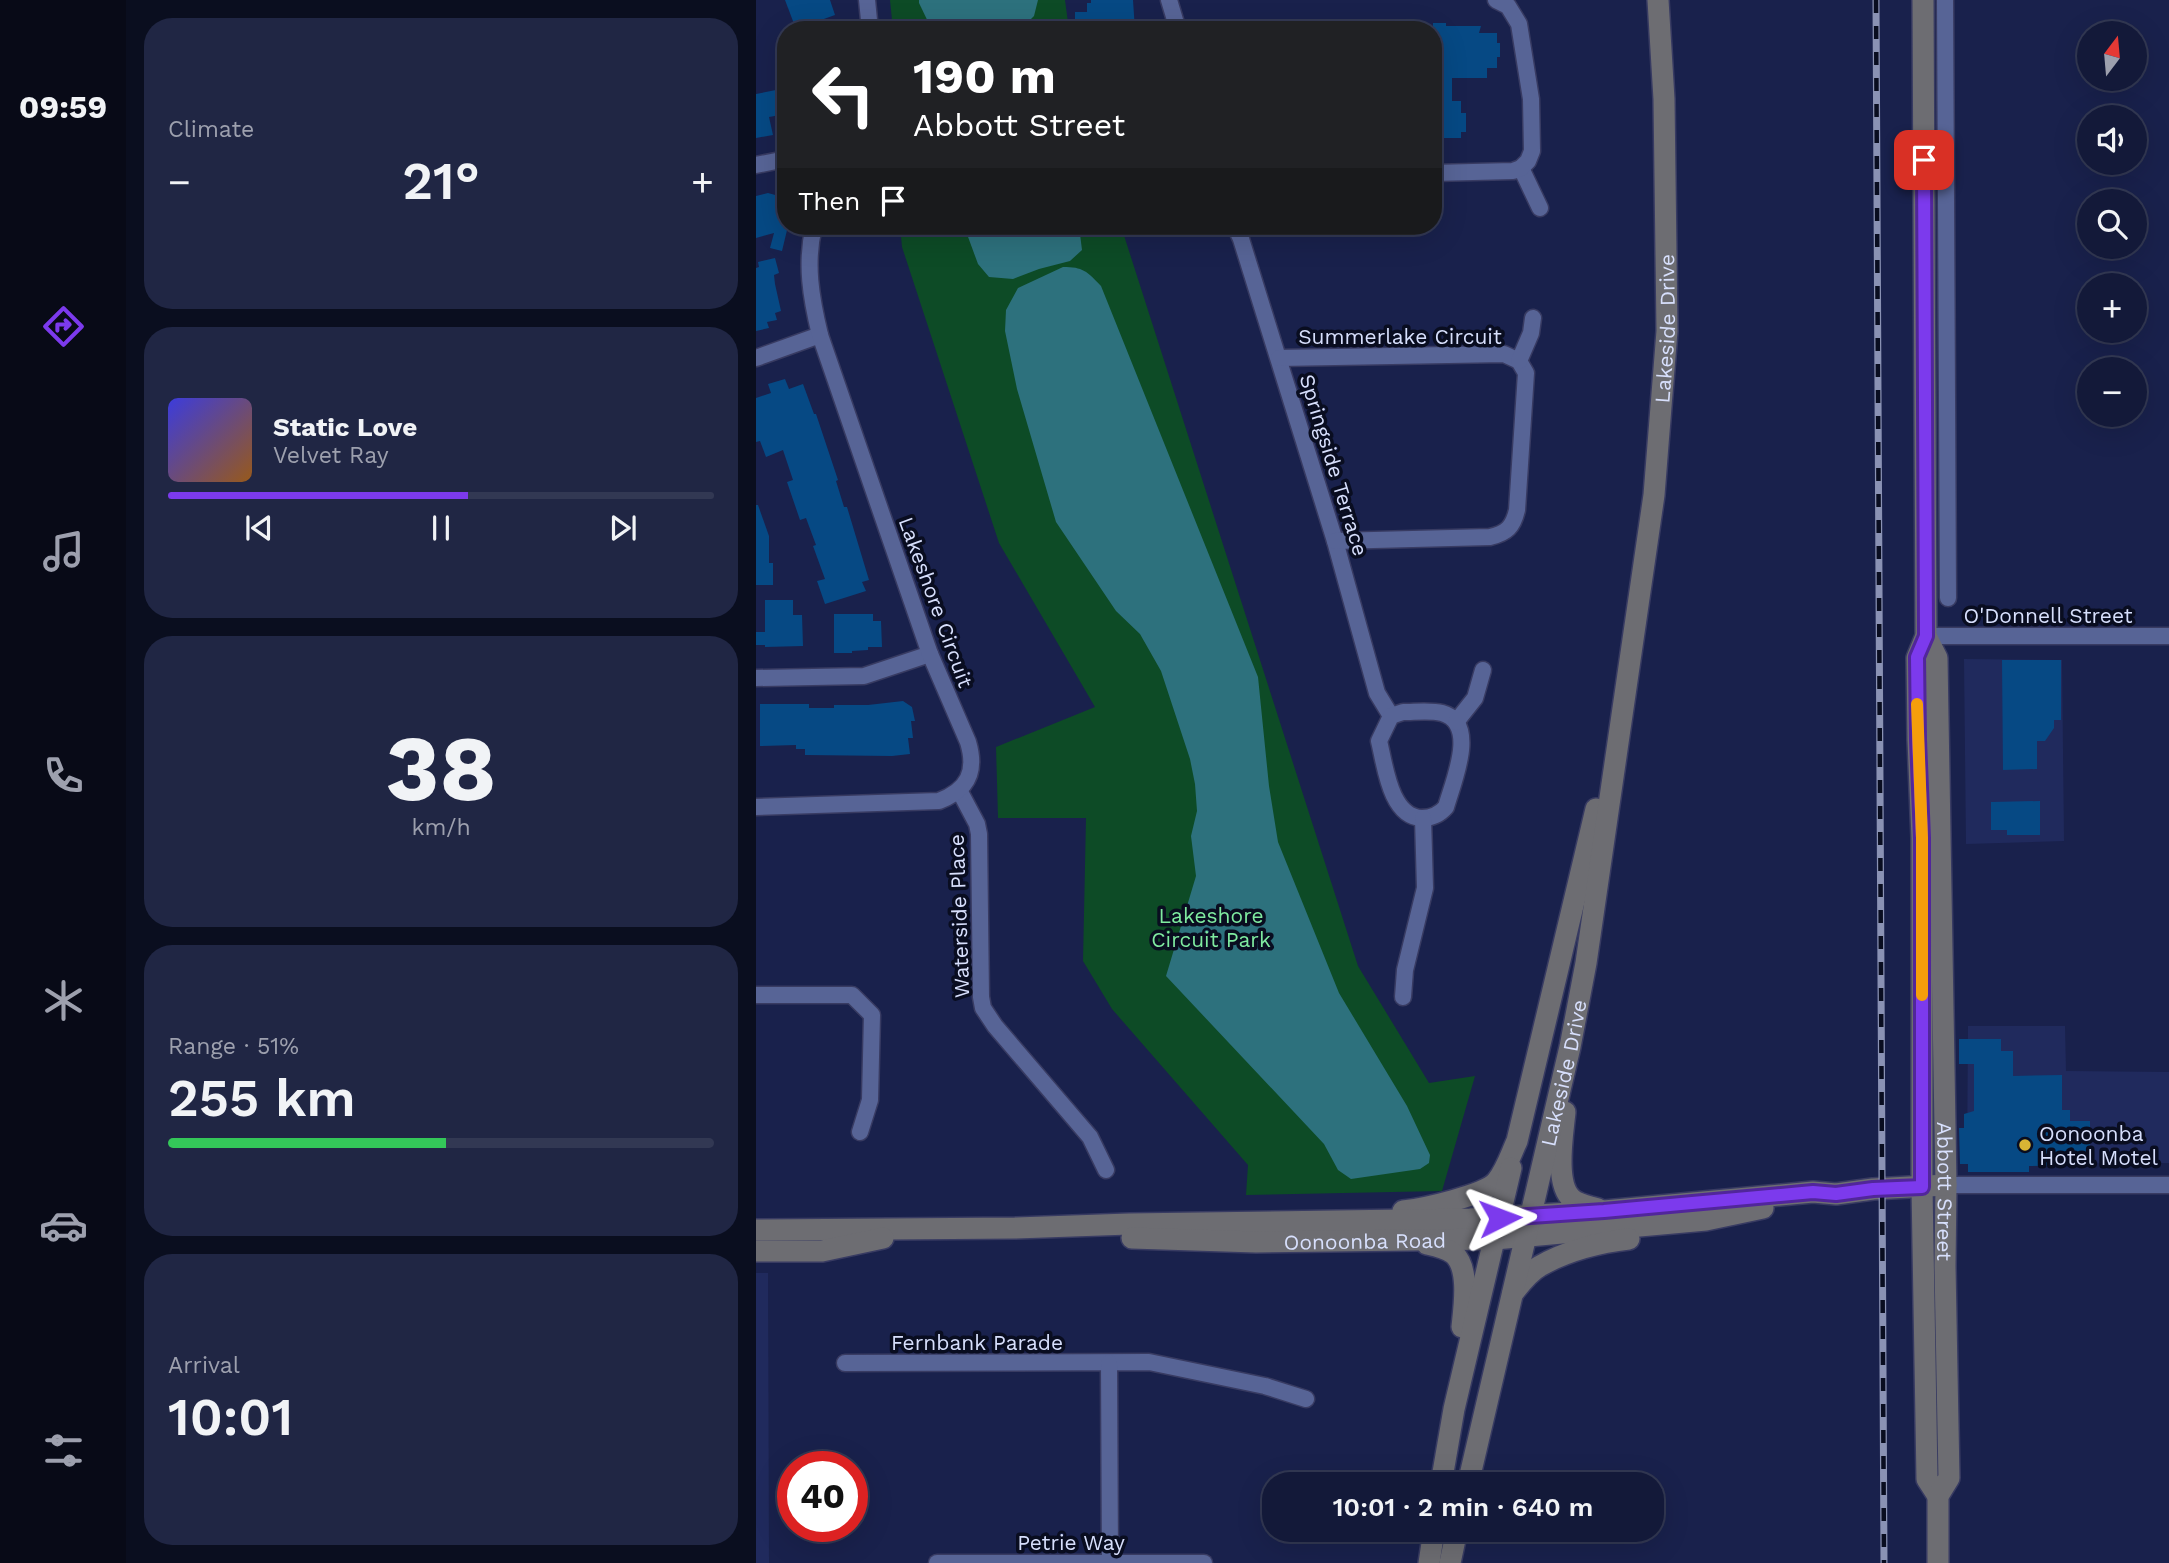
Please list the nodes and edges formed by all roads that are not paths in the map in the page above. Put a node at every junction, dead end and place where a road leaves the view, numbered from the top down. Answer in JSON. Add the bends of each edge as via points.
{"nodes":[{"id":1,"x":867,"y":0,"type":"edge"},
{"id":2,"x":1169,"y":0,"type":"edge"},
{"id":3,"x":1496,"y":0,"type":"edge"},
{"id":4,"x":1658,"y":0,"type":"edge"},
{"id":5,"x":1923,"y":0,"type":"edge"},
{"id":6,"x":1945,"y":0,"type":"edge"},
{"id":7,"x":869,"y":21,"type":"edge"},
{"id":8,"x":1175,"y":21,"type":"edge"},
{"id":9,"x":777,"y":161,"type":"edge"},
{"id":10,"x":756,"y":165,"type":"edge"},
{"id":11,"x":1521,"y":168,"type":"junction"},
{"id":12,"x":1442,"y":173,"type":"edge"},
{"id":13,"x":1935,"y":186,"type":"junction"},
{"id":14,"x":1540,"y":208,"type":"dead end"},
{"id":15,"x":812,"y":235,"type":"edge"},
{"id":16,"x":1239,"y":235,"type":"edge"},
{"id":17,"x":1935,"y":304,"type":"junction"},
{"id":18,"x":1533,"y":318,"type":"dead end"},
{"id":19,"x":820,"y":335,"type":"junction"},
{"id":20,"x":756,"y":358,"type":"edge"},
{"id":21,"x":1279,"y":358,"type":"junction"},
{"id":22,"x":1519,"y":361,"type":"junction"},
{"id":23,"x":1925,"y":433,"type":"junction"},
{"id":24,"x":1947,"y":433,"type":"junction"},
{"id":25,"x":1335,"y":541,"type":"junction"},
{"id":26,"x":1936,"y":556,"type":"junction"},
{"id":27,"x":1948,"y":598,"type":"dead end"},
{"id":28,"x":1926,"y":636,"type":"junction"},
{"id":29,"x":2169,"y":636,"type":"edge"},
{"id":30,"x":930,"y":654,"type":"junction"},
{"id":31,"x":1631,"y":657,"type":"junction"},
{"id":32,"x":1483,"y":670,"type":"dead end"},
{"id":33,"x":756,"y":678,"type":"edge"},
{"id":34,"x":1391,"y":716,"type":"junction"},
{"id":35,"x":1456,"y":722,"type":"junction"},
{"id":36,"x":959,"y":790,"type":"junction"},
{"id":37,"x":756,"y":807,"type":"edge"},
{"id":38,"x":1423,"y":818,"type":"junction"},
{"id":39,"x":756,"y":995,"type":"edge"},
{"id":40,"x":1402,"y":997,"type":"dead end"},
{"id":41,"x":1570,"y":1047,"type":"junction"},
{"id":42,"x":860,"y":1132,"type":"dead end"},
{"id":43,"x":1517,"y":1141,"type":"junction"},
{"id":44,"x":1106,"y":1170,"type":"dead end"},
{"id":45,"x":1946,"y":1185,"type":"junction"},
{"id":46,"x":2169,"y":1185,"type":"edge"},
{"id":47,"x":1922,"y":1187,"type":"junction"},
{"id":48,"x":1836,"y":1194,"type":"junction"},
{"id":49,"x":1604,"y":1211,"type":"junction"},
{"id":50,"x":1706,"y":1220,"type":"junction"},
{"id":51,"x":1331,"y":1222,"type":"junction"},
{"id":52,"x":1528,"y":1226,"type":"junction"},
{"id":53,"x":1015,"y":1228,"type":"junction"},
{"id":54,"x":1497,"y":1228,"type":"junction"},
{"id":55,"x":930,"y":1229,"type":"junction"},
{"id":56,"x":756,"y":1230,"type":"edge"},
{"id":57,"x":1410,"y":1241,"type":"junction"},
{"id":58,"x":756,"y":1251,"type":"edge"},
{"id":59,"x":1510,"y":1298,"type":"junction"},
{"id":60,"x":845,"y":1363,"type":"dead end"},
{"id":61,"x":1109,"y":1363,"type":"junction"},
{"id":62,"x":1306,"y":1399,"type":"dead end"},
{"id":63,"x":1454,"y":1409,"type":"junction"},
{"id":64,"x":1443,"y":1472,"type":"edge"},
{"id":65,"x":1471,"y":1472,"type":"edge"},
{"id":66,"x":1938,"y":1496,"type":"junction"},
{"id":67,"x":1432,"y":1542,"type":"edge"},
{"id":68,"x":1454,"y":1542,"type":"edge"},
{"id":69,"x":937,"y":1563,"type":"edge"},
{"id":70,"x":1110,"y":1563,"type":"edge"},
{"id":71,"x":1204,"y":1563,"type":"edge"},
{"id":72,"x":1429,"y":1563,"type":"edge"},
{"id":73,"x":1450,"y":1563,"type":"edge"},
{"id":74,"x":1938,"y":1563,"type":"edge"}],
"edges":[{"from":1,"to":7,"type":"street"},
{"from":2,"to":8,"type":"street"},
{"from":3,"to":11,"type":"street","via":[[1508,6],[1519,23],[1529,87],[1532,151]]},
{"from":4,"to":31,"type":"street","name":"Lakeside Drive","via":[[1667,331],[1654,495]]},
{"from":5,"to":13,"type":"street","name":"Abbott Street"},
{"from":6,"to":13,"type":"street","name":"Abbott Street"},
{"from":9,"to":10,"type":"street"},
{"from":11,"to":12,"type":"street"},
{"from":11,"to":14,"type":"street"},
{"from":13,"to":17,"type":"street","name":"Abbott Street"},
{"from":15,"to":19,"type":"street","name":"Lakeshore Circuit","via":[[808,273]]},
{"from":16,"to":21,"type":"street","name":"Springside Terrace"},
{"from":17,"to":23,"type":"street","name":"Abbott Street"},
{"from":17,"to":24,"type":"street","name":"Abbott Street"},
{"from":18,"to":22,"type":"street","name":"Summerlake Circuit"},
{"from":19,"to":20,"type":"street"},
{"from":19,"to":30,"type":"street","name":"Lakeshore Circuit"},
{"from":21,"to":22,"type":"street","name":"Summerlake Circuit","via":[[1504,354]]},
{"from":21,"to":25,"type":"street","name":"Springside Terrace"},
{"from":22,"to":25,"type":"street","name":"Summerlake Circuit","via":[[1526,373],[1517,510],[1508,530],[1490,537]]},
{"from":23,"to":24,"type":"street"},
{"from":23,"to":26,"type":"street","name":"Abbott Street"},
{"from":24,"to":26,"type":"street","name":"Abbott Street"},
{"from":25,"to":34,"type":"street","name":"Springside Terrace","via":[[1377,693]]},
{"from":26,"to":27,"type":"street","name":"Abbott Street"},
{"from":26,"to":28,"type":"street","name":"Abbott Street"},
{"from":28,"to":29,"type":"street","name":"O'Donnell Street"},
{"from":28,"to":45,"type":"street","name":"Abbott Street","via":[[1937,658]]},
{"from":28,"to":47,"type":"street","name":"Abbott Street","via":[[1917,657]]},
{"from":30,"to":33,"type":"street","via":[[864,676]]},
{"from":30,"to":36,"type":"street","name":"Lakeshore Circuit","via":[[972,755],[967,781]]},
{"from":31,"to":41,"type":"street","name":"Lakeside Drive"},
{"from":31,"to":43,"type":"street","name":"Lakeside Drive"},
{"from":32,"to":35,"type":"street","via":[[1475,698]]},
{"from":34,"to":35,"type":"street","via":[[1443,713]]},
{"from":34,"to":38,"type":"street","via":[[1379,741],[1393,794],[1410,816]]},
{"from":35,"to":38,"type":"street","via":[[1463,743],[1446,807]]},
{"from":36,"to":37,"type":"street","via":[[939,801]]},
{"from":36,"to":44,"type":"street","name":"Waterside Place","via":[[979,834],[984,1008],[995,1027],[1090,1137]]},
{"from":38,"to":40,"type":"street","via":[[1425,888]]},
{"from":39,"to":42,"type":"street","via":[[852,995],[872,1015],[870,1100]]},
{"from":41,"to":49,"type":"street","via":[[1561,1168],[1564,1188],[1570,1198]]},
{"from":41,"to":52,"type":"street","name":"Lakeside Drive"},
{"from":43,"to":51,"type":"street","name":"Lakeside Drive","via":[[1497,1182],[1490,1187],[1412,1210]]},
{"from":43,"to":54,"type":"street","name":"Lakeside Drive"},
{"from":45,"to":46,"type":"street"},
{"from":45,"to":47,"type":"street","name":"Oonoonba Road"},
{"from":45,"to":66,"type":"street","name":"Abbott Street","via":[[1949,1478]]},
{"from":47,"to":48,"type":"street","name":"Oonoonba Road"},
{"from":47,"to":66,"type":"street","name":"Abbott Street","via":[[1927,1479]]},
{"from":48,"to":49,"type":"street","name":"Oonoonba Road","via":[[1813,1192]]},
{"from":48,"to":50,"type":"street","name":"Oonoonba Road","via":[[1817,1202]]},
{"from":49,"to":52,"type":"street","name":"Oonoonba Road"},
{"from":50,"to":52,"type":"street","name":"Oonoonba Road"},
{"from":50,"to":59,"type":"street","via":[[1576,1250],[1539,1266]]},
{"from":51,"to":53,"type":"street","name":"Oonoonba Road"},
{"from":51,"to":54,"type":"street","name":"Oonoonba Road"},
{"from":52,"to":54,"type":"street","name":"Oonoonba Road"},
{"from":52,"to":59,"type":"street","name":"Lakeside Drive"},
{"from":53,"to":55,"type":"street","name":"Oonoonba Road"},
{"from":53,"to":57,"type":"street","name":"Oonoonba Road","via":[[1256,1242]]},
{"from":54,"to":57,"type":"street","name":"Oonoonba Road"},
{"from":54,"to":63,"type":"street","name":"Lakeside Drive"},
{"from":55,"to":56,"type":"street","name":"Oonoonba Road"},
{"from":55,"to":58,"type":"street","name":"Oonoonba Road","via":[[822,1251]]},
{"from":57,"to":63,"type":"street","via":[[1444,1248],[1461,1263],[1465,1300]]},
{"from":59,"to":65,"type":"street","name":"Lakeside Drive"},
{"from":60,"to":61,"type":"street","name":"Fernbank Parade"},
{"from":61,"to":62,"type":"street","name":"Fernbank Parade","via":[[1167,1365]]},
{"from":61,"to":70,"type":"street"},
{"from":63,"to":64,"type":"street","name":"Lakeside Drive"},
{"from":66,"to":74,"type":"street","name":"Abbott Street"},
{"from":67,"to":72,"type":"street"},
{"from":68,"to":73,"type":"street"},
{"from":69,"to":70,"type":"street","name":"Petrie Way"},
{"from":70,"to":71,"type":"street","name":"Petrie Way"}]}
